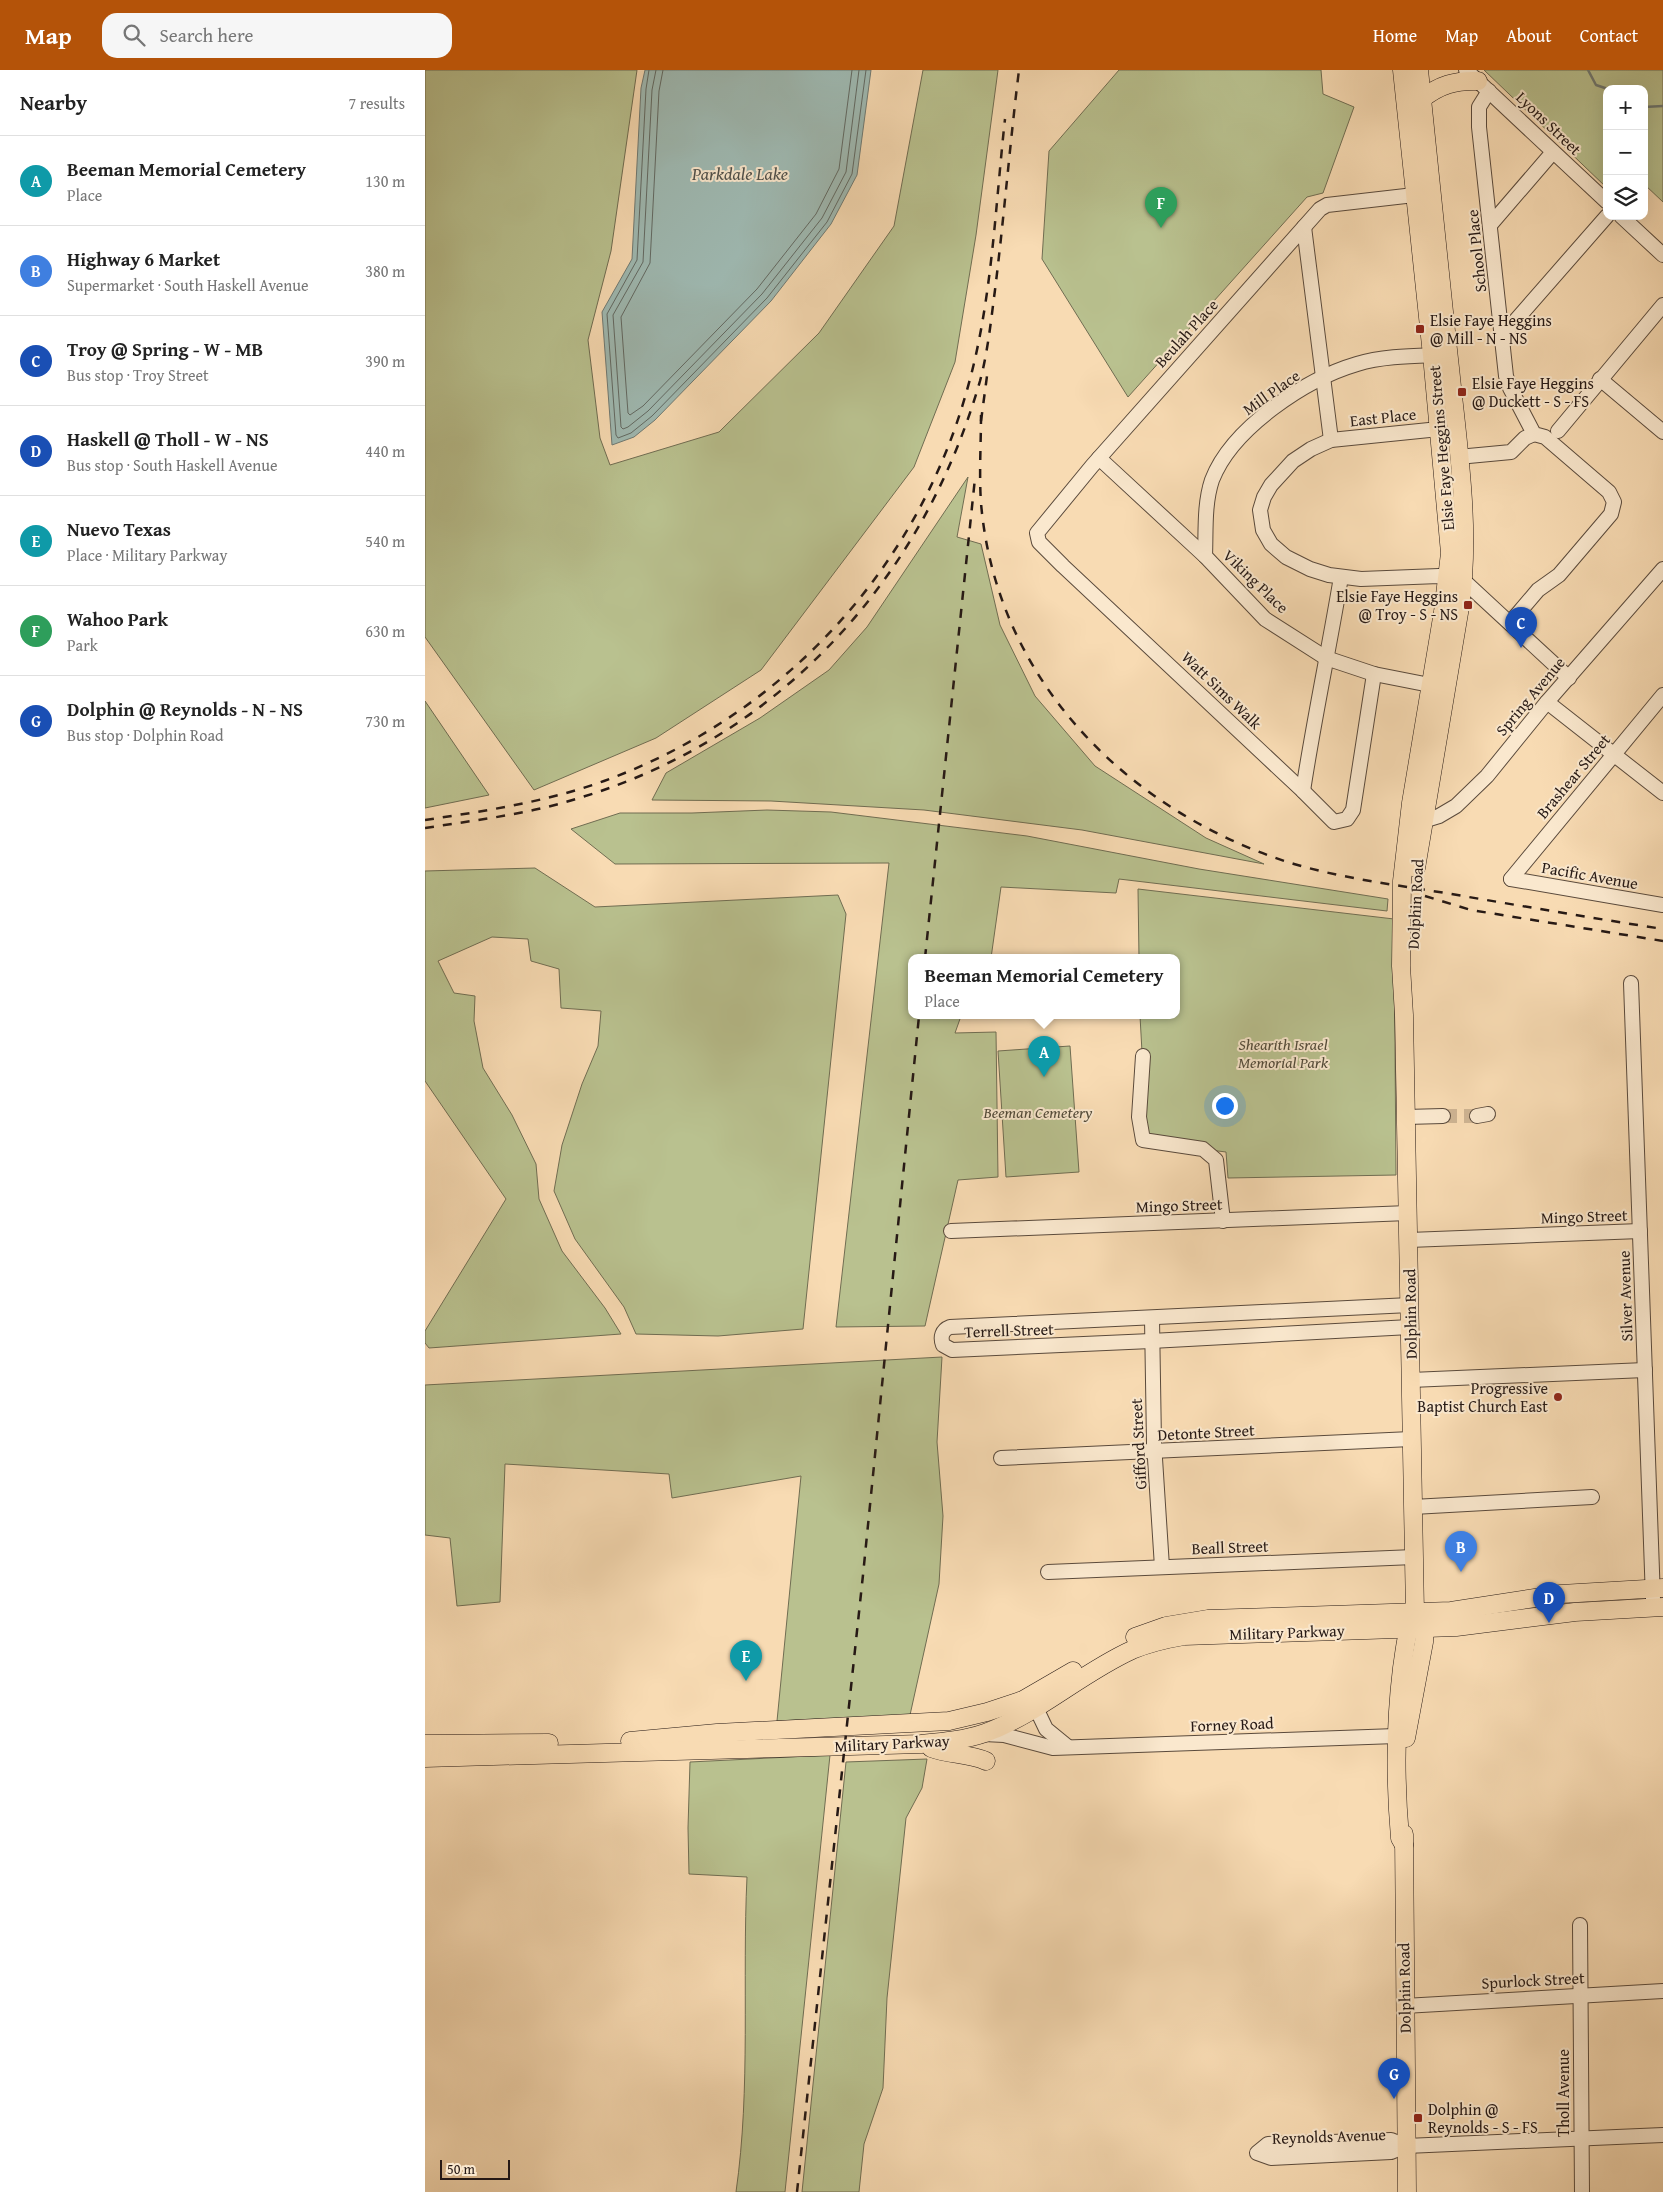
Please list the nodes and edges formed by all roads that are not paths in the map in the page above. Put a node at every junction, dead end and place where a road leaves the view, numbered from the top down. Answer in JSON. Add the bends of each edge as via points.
{"nodes":[{"id":1,"x":1402,"y":70,"type":"edge"},
{"id":2,"x":1419,"y":70,"type":"edge"},
{"id":3,"x":1478,"y":80,"type":"edge"},
{"id":4,"x":1422,"y":99,"type":"junction"},
{"id":5,"x":1553,"y":152,"type":"junction"},
{"id":6,"x":1423,"y":194,"type":"junction"},
{"id":7,"x":1603,"y":198,"type":"edge"},
{"id":8,"x":1603,"y":220,"type":"edge"},
{"id":9,"x":1625,"y":220,"type":"edge"},
{"id":10,"x":1491,"y":224,"type":"junction"},
{"id":11,"x":1304,"y":227,"type":"junction"},
{"id":12,"x":1663,"y":255,"type":"edge"},
{"id":13,"x":1663,"y":305,"type":"edge"},
{"id":14,"x":1501,"y":336,"type":"junction"},
{"id":15,"x":1440,"y":355,"type":"junction"},
{"id":16,"x":1323,"y":377,"type":"junction"},
{"id":17,"x":1600,"y":379,"type":"junction"},
{"id":18,"x":1439,"y":429,"type":"junction"},
{"id":19,"x":1558,"y":431,"type":"dead end"},
{"id":20,"x":1663,"y":432,"type":"edge"},
{"id":21,"x":1534,"y":434,"type":"junction"},
{"id":22,"x":1331,"y":440,"type":"junction"},
{"id":23,"x":1459,"y":457,"type":"junction"},
{"id":24,"x":1097,"y":460,"type":"junction"},
{"id":25,"x":1205,"y":556,"type":"junction"},
{"id":26,"x":1663,"y":568,"type":"edge"},
{"id":27,"x":1341,"y":577,"type":"junction"},
{"id":28,"x":1456,"y":580,"type":"junction"},
{"id":29,"x":1510,"y":623,"type":"junction"},
{"id":30,"x":1326,"y":658,"type":"junction"},
{"id":31,"x":1374,"y":674,"type":"junction"},
{"id":32,"x":1569,"y":678,"type":"junction"},
{"id":33,"x":1438,"y":686,"type":"junction"},
{"id":34,"x":1663,"y":695,"type":"edge"},
{"id":35,"x":1547,"y":702,"type":"junction"},
{"id":36,"x":1613,"y":756,"type":"junction"},
{"id":37,"x":1303,"y":791,"type":"junction"},
{"id":38,"x":1663,"y":793,"type":"edge"},
{"id":39,"x":1416,"y":823,"type":"junction"},
{"id":40,"x":1511,"y":879,"type":"joint"},
{"id":41,"x":1663,"y":905,"type":"edge"},
{"id":42,"x":1631,"y":983,"type":"dead end"},
{"id":43,"x":1143,"y":1056,"type":"dead end"},
{"id":44,"x":1443,"y":1116,"type":"tunnel mouth"},
{"id":45,"x":1406,"y":1117,"type":"junction"},
{"id":46,"x":1408,"y":1212,"type":"junction"},
{"id":47,"x":1223,"y":1222,"type":"junction"},
{"id":48,"x":951,"y":1231,"type":"dead end"},
{"id":49,"x":1640,"y":1231,"type":"junction"},
{"id":50,"x":1409,"y":1240,"type":"junction"},
{"id":51,"x":1410,"y":1305,"type":"junction"},
{"id":52,"x":1152,"y":1318,"type":"junction"},
{"id":53,"x":1410,"y":1327,"type":"junction"},
{"id":54,"x":1151,"y":1341,"type":"junction"},
{"id":55,"x":1645,"y":1370,"type":"junction"},
{"id":56,"x":1411,"y":1380,"type":"junction"},
{"id":57,"x":1411,"y":1439,"type":"junction"},
{"id":58,"x":1155,"y":1452,"type":"junction"},
{"id":59,"x":1001,"y":1458,"type":"dead end"},
{"id":60,"x":1592,"y":1497,"type":"dead end"},
{"id":61,"x":1413,"y":1507,"type":"junction"},
{"id":62,"x":1414,"y":1557,"type":"junction"},
{"id":63,"x":1162,"y":1567,"type":"junction"},
{"id":64,"x":1048,"y":1572,"type":"dead end"},
{"id":65,"x":1657,"y":1588,"type":"edge"},
{"id":66,"x":1574,"y":1593,"type":"junction"},
{"id":67,"x":1658,"y":1607,"type":"edge"},
{"id":68,"x":1575,"y":1612,"type":"junction"},
{"id":69,"x":1411,"y":1620,"type":"junction"},
{"id":70,"x":1425,"y":1628,"type":"junction"},
{"id":71,"x":1029,"y":1704,"type":"junction"},
{"id":72,"x":717,"y":1733,"type":"junction"},
{"id":73,"x":984,"y":1734,"type":"junction"},
{"id":74,"x":1396,"y":1736,"type":"junction"},
{"id":75,"x":425,"y":1744,"type":"edge"},
{"id":76,"x":921,"y":1744,"type":"junction"},
{"id":77,"x":1068,"y":1746,"type":"junction"},
{"id":78,"x":462,"y":1750,"type":"junction"},
{"id":79,"x":717,"y":1750,"type":"junction"},
{"id":80,"x":425,"y":1758,"type":"edge"},
{"id":81,"x":986,"y":1761,"type":"dead end"},
{"id":82,"x":1404,"y":1845,"type":"junction"},
{"id":83,"x":1580,"y":1925,"type":"dead end"},
{"id":84,"x":1663,"y":1992,"type":"edge"},
{"id":85,"x":1580,"y":1995,"type":"junction"},
{"id":86,"x":1404,"y":2006,"type":"junction"},
{"id":87,"x":1663,"y":2135,"type":"edge"},
{"id":88,"x":1581,"y":2138,"type":"junction"},
{"id":89,"x":1406,"y":2146,"type":"junction"},
{"id":90,"x":1407,"y":2192,"type":"edge"},
{"id":91,"x":1581,"y":2192,"type":"edge"}],
"edges":[{"from":1,"to":6,"type":"main road","name":"Elsie Faye Heggins Street"},
{"from":2,"to":4,"type":"main road","name":"Elsie Faye Heggins Street"},
{"from":3,"to":4,"type":"main road","via":[[1440,86]]},
{"from":3,"to":5,"type":"street","name":"Lyons Street"},
{"from":3,"to":10,"type":"street","name":"School Place","via":[[1479,127]]},
{"from":4,"to":6,"type":"main road","name":"Elsie Faye Heggins Street"},
{"from":5,"to":7,"type":"street","name":"Lyons Street"},
{"from":5,"to":10,"type":"street"},
{"from":6,"to":11,"type":"street","name":"Beulah Place","via":[[1327,205]]},
{"from":6,"to":15,"type":"main road","name":"Elsie Faye Heggins Street"},
{"from":8,"to":14,"type":"street"},
{"from":9,"to":12,"type":"street"},
{"from":10,"to":14,"type":"street","name":"School Place"},
{"from":11,"to":16,"type":"street"},
{"from":11,"to":24,"type":"street","name":"Beulah Place"},
{"from":13,"to":17,"type":"street"},
{"from":14,"to":21,"type":"street","name":"School Place","via":[[1510,388]]},
{"from":15,"to":16,"type":"street","name":"Mill Place","via":[[1373,360]]},
{"from":15,"to":18,"type":"main road","name":"Elsie Faye Heggins Street"},
{"from":15,"to":23,"type":"main road","name":"Elsie Faye Heggins Street"},
{"from":16,"to":22,"type":"street"},
{"from":16,"to":25,"type":"street","name":"Mill Place","via":[[1266,413],[1219,464],[1207,496]]},
{"from":17,"to":19,"type":"street"},
{"from":17,"to":20,"type":"street"},
{"from":18,"to":22,"type":"street","name":"East Place"},
{"from":18,"to":28,"type":"main road","name":"Elsie Faye Heggins Street"},
{"from":21,"to":23,"type":"street","via":[[1511,452]]},
{"from":21,"to":29,"type":"street","via":[[1545,437],[1609,492],[1615,505],[1559,575],[1539,590]]},
{"from":22,"to":27,"type":"street","name":"East Place","via":[[1293,461],[1264,497],[1260,510],[1263,530],[1271,544],[1286,557],[1310,569]]},
{"from":23,"to":28,"type":"main road","name":"Elsie Faye Heggins Street","via":[[1465,538]]},
{"from":24,"to":25,"type":"street","name":"Viking Place"},
{"from":24,"to":37,"type":"street","name":"Watt Sims Walk","via":[[1037,533],[1039,542]]},
{"from":25,"to":30,"type":"street","name":"Viking Place","via":[[1265,619]]},
{"from":26,"to":32,"type":"street","name":"Spring Avenue"},
{"from":27,"to":28,"type":"street","name":"East Place","via":[[1439,576]]},
{"from":27,"to":30,"type":"street"},
{"from":28,"to":29,"type":"street"},
{"from":28,"to":33,"type":"main road","name":"Elsie Faye Heggins Street"},
{"from":29,"to":32,"type":"street"},
{"from":30,"to":31,"type":"street","name":"Viking Place"},
{"from":30,"to":37,"type":"street"},
{"from":31,"to":33,"type":"street","name":"Viking Place"},
{"from":31,"to":37,"type":"street","name":"Watt Sims Walk","via":[[1351,816],[1343,822],[1333,822]]},
{"from":32,"to":35,"type":"street","name":"Spring Avenue"},
{"from":33,"to":39,"type":"main road","name":"Elsie Faye Heggins Street"},
{"from":34,"to":36,"type":"street","name":"Brashear Street"},
{"from":35,"to":36,"type":"street"},
{"from":35,"to":39,"type":"street","name":"Spring Avenue","via":[[1487,776],[1456,806]]},
{"from":36,"to":38,"type":"street"},
{"from":36,"to":40,"type":"street","name":"Brashear Street"},
{"from":39,"to":45,"type":"main road","name":"Dolphin Road","via":[[1402,888]]},
{"from":40,"to":41,"type":"street","name":"Pacific Avenue"},
{"from":42,"to":49,"type":"street","name":"Silver Avenue"},
{"from":43,"to":47,"type":"street","via":[[1139,1117],[1143,1140],[1203,1149],[1216,1160]]},
{"from":44,"to":45,"type":"street"},
{"from":45,"to":46,"type":"main road","name":"Dolphin Road"},
{"from":46,"to":47,"type":"street","name":"Mingo Street"},
{"from":46,"to":50,"type":"main road","name":"Dolphin Road"},
{"from":47,"to":48,"type":"street","name":"Mingo Street"},
{"from":49,"to":50,"type":"street","name":"Mingo Street"},
{"from":49,"to":55,"type":"street","name":"Silver Avenue"},
{"from":50,"to":51,"type":"main road","name":"Dolphin Road"},
{"from":51,"to":52,"type":"street","name":"Terrell Street"},
{"from":51,"to":53,"type":"main road","name":"Dolphin Road"},
{"from":52,"to":54,"type":"street","name":"Gifford Street"},
{"from":52,"to":54,"type":"street","name":"Terrell Street","via":[[950,1327],[941,1338],[943,1344],[952,1350]]},
{"from":53,"to":54,"type":"street","name":"Terrell Street"},
{"from":53,"to":56,"type":"main road","name":"Dolphin Road"},
{"from":54,"to":58,"type":"street","name":"Gifford Street"},
{"from":55,"to":56,"type":"street"},
{"from":55,"to":65,"type":"street","name":"Silver Avenue"},
{"from":56,"to":57,"type":"main road","name":"Dolphin Road"},
{"from":57,"to":58,"type":"street","name":"Detonte Street"},
{"from":57,"to":61,"type":"main road","name":"Dolphin Road"},
{"from":58,"to":59,"type":"street","name":"Detonte Street"},
{"from":58,"to":63,"type":"street","name":"Gifford Street"},
{"from":60,"to":61,"type":"street"},
{"from":61,"to":62,"type":"main road","name":"Dolphin Road"},
{"from":62,"to":63,"type":"street","name":"Beall Street"},
{"from":62,"to":69,"type":"main road","name":"Dolphin Road"},
{"from":63,"to":64,"type":"street","name":"Beall Street"},
{"from":65,"to":66,"type":"main road","name":"Military Parkway"},
{"from":65,"to":67,"type":"street","name":"Silver Avenue"},
{"from":66,"to":68,"type":"main road"},
{"from":66,"to":69,"type":"main road","name":"Military Parkway"},
{"from":67,"to":68,"type":"main road"},
{"from":68,"to":70,"type":"main road"},
{"from":69,"to":70,"type":"main road"},
{"from":69,"to":71,"type":"main road","name":"Military Parkway","via":[[1227,1618],[1166,1626],[1115,1648]]},
{"from":69,"to":74,"type":"main road","name":"Dolphin Road"},
{"from":70,"to":82,"type":"main road","name":"Dolphin Road","via":[[1405,1744]]},
{"from":71,"to":72,"type":"main road","name":"Military Parkway","via":[[926,1724]]},
{"from":71,"to":73,"type":"main road","name":"Military Parkway","via":[[1009,1723]]},
{"from":71,"to":77,"type":"street","via":[[1046,1729]]},
{"from":72,"to":78,"type":"main road","name":"Military Parkway","via":[[657,1740]]},
{"from":72,"to":79,"type":"main road"},
{"from":73,"to":76,"type":"main road","name":"Military Parkway"},
{"from":73,"to":77,"type":"street","name":"Forney Road","via":[[1004,1735],[1053,1748]]},
{"from":74,"to":77,"type":"street","name":"Forney Road"},
{"from":74,"to":82,"type":"main road","name":"Dolphin Road","via":[[1397,1804],[1400,1838]]},
{"from":75,"to":78,"type":"main road","name":"Military Parkway"},
{"from":76,"to":79,"type":"main road","name":"Military Parkway"},
{"from":76,"to":81,"type":"main road"},
{"from":78,"to":79,"type":"main road","name":"Military Parkway"},
{"from":78,"to":80,"type":"main road","name":"Military Parkway"},
{"from":82,"to":86,"type":"main road","name":"Dolphin Road"},
{"from":83,"to":85,"type":"street","name":"Tholl Avenue"},
{"from":84,"to":85,"type":"street","name":"Spurlock Street"},
{"from":85,"to":86,"type":"street","name":"Spurlock Street"},
{"from":85,"to":88,"type":"street","name":"Tholl Avenue"},
{"from":86,"to":89,"type":"main road","name":"Dolphin Road"},
{"from":87,"to":88,"type":"street","name":"Reynolds Avenue"},
{"from":88,"to":89,"type":"street","name":"Reynolds Avenue"},
{"from":88,"to":91,"type":"street","name":"Tholl Avenue"},
{"from":89,"to":89,"type":"street","name":"Reynolds Avenue","via":[[1391,2140],[1283,2143],[1268,2144],[1257,2154],[1271,2158],[1391,2152]]},
{"from":89,"to":90,"type":"main road","name":"Dolphin Road"}]}
